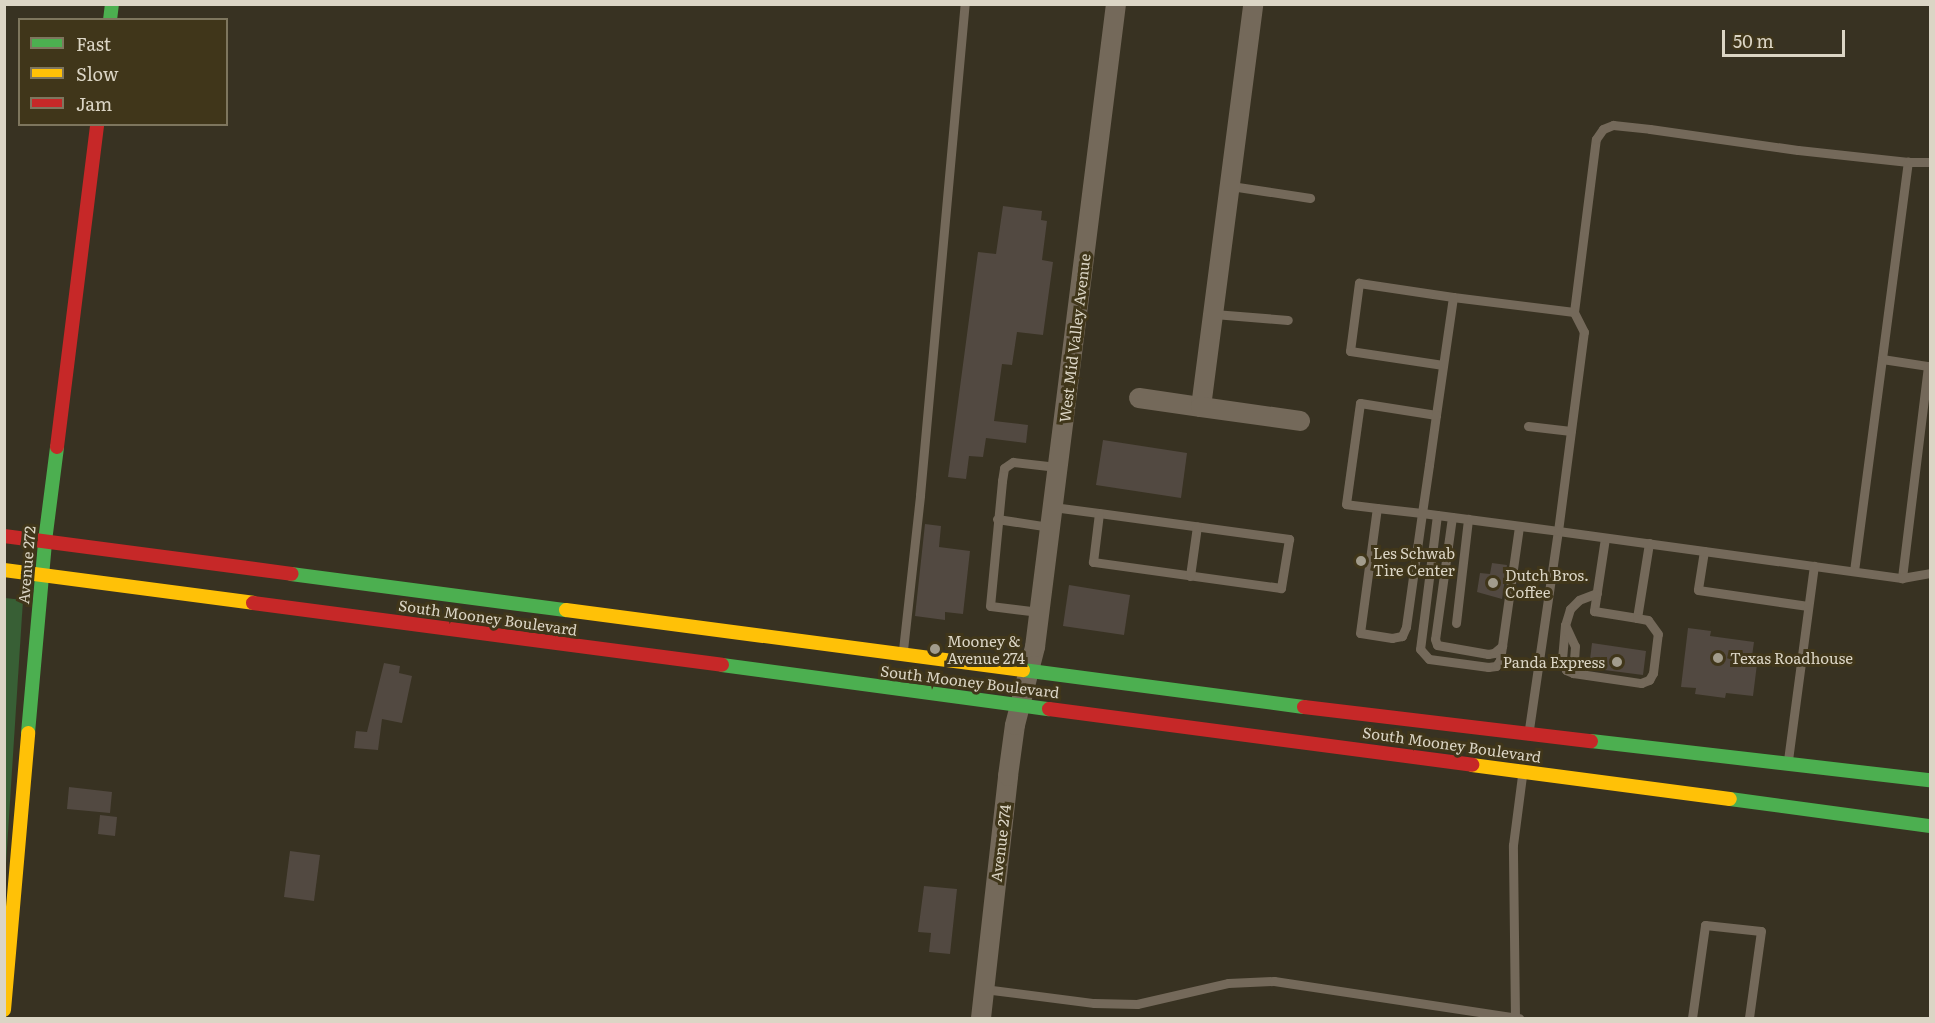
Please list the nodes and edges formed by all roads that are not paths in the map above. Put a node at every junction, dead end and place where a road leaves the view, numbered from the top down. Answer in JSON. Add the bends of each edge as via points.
{"nodes":[{"id":1,"x":965,"y":4,"type":"edge"},
{"id":2,"x":1116,"y":4,"type":"edge"},
{"id":3,"x":1253,"y":4,"type":"edge"},
{"id":4,"x":97,"y":126,"type":"edge"},
{"id":5,"x":1908,"y":162,"type":"junction"},
{"id":6,"x":1930,"y":162,"type":"edge"},
{"id":7,"x":1231,"y":186,"type":"junction"},
{"id":8,"x":1310,"y":198,"type":"dead end"},
{"id":9,"x":1453,"y":297,"type":"junction"},
{"id":10,"x":1574,"y":312,"type":"junction"},
{"id":11,"x":1214,"y":314,"type":"junction"},
{"id":12,"x":1288,"y":320,"type":"dead end"},
{"id":13,"x":1882,"y":359,"type":"junction"},
{"id":14,"x":1443,"y":365,"type":"junction"},
{"id":15,"x":1139,"y":398,"type":"dead end"},
{"id":16,"x":1201,"y":407,"type":"junction"},
{"id":17,"x":1437,"y":414,"type":"junction"},
{"id":18,"x":1300,"y":421,"type":"dead end"},
{"id":19,"x":1528,"y":426,"type":"dead end"},
{"id":20,"x":1571,"y":431,"type":"junction"},
{"id":21,"x":1057,"y":467,"type":"junction"},
{"id":22,"x":1377,"y":508,"type":"junction"},
{"id":23,"x":1099,"y":513,"type":"junction"},
{"id":24,"x":1422,"y":513,"type":"junction"},
{"id":25,"x":1437,"y":515,"type":"junction"},
{"id":26,"x":1051,"y":517,"type":"junction"},
{"id":27,"x":1452,"y":517,"type":"junction"},
{"id":28,"x":997,"y":519,"type":"junction"},
{"id":29,"x":1468,"y":519,"type":"junction"},
{"id":30,"x":1197,"y":526,"type":"junction"},
{"id":31,"x":1519,"y":526,"type":"junction"},
{"id":32,"x":1558,"y":531,"type":"junction"},
{"id":33,"x":4,"y":536,"type":"edge"},
{"id":34,"x":1605,"y":538,"type":"junction"},
{"id":35,"x":45,"y":541,"type":"junction"},
{"id":36,"x":1649,"y":543,"type":"junction"},
{"id":37,"x":1704,"y":551,"type":"junction"},
{"id":38,"x":1814,"y":566,"type":"junction"},
{"id":39,"x":4,"y":570,"type":"edge"},
{"id":40,"x":1854,"y":571,"type":"junction"},
{"id":41,"x":1930,"y":573,"type":"edge"},
{"id":42,"x":42,"y":574,"type":"junction"},
{"id":43,"x":1191,"y":576,"type":"junction"},
{"id":44,"x":1902,"y":578,"type":"junction"},
{"id":45,"x":1597,"y":593,"type":"junction"},
{"id":46,"x":1808,"y":606,"type":"junction"},
{"id":47,"x":1039,"y":612,"type":"junction"},
{"id":48,"x":1637,"y":618,"type":"junction"},
{"id":49,"x":1456,"y":623,"type":"dead end"},
{"id":50,"x":1502,"y":646,"type":"junction"},
{"id":51,"x":902,"y":652,"type":"junction"},
{"id":52,"x":1029,"y":670,"type":"junction"},
{"id":53,"x":1020,"y":704,"type":"junction"},
{"id":54,"x":1337,"y":733,"type":"dead end"},
{"id":55,"x":1528,"y":734,"type":"junction"},
{"id":56,"x":1282,"y":738,"type":"junction"},
{"id":57,"x":1515,"y":745,"type":"dead end"},
{"id":58,"x":1543,"y":761,"type":"dead end"},
{"id":59,"x":1781,"y":763,"type":"junction"},
{"id":60,"x":1523,"y":771,"type":"junction"},
{"id":61,"x":1744,"y":774,"type":"dead end"},
{"id":62,"x":1930,"y":780,"type":"edge"},
{"id":63,"x":1930,"y":826,"type":"edge"},
{"id":64,"x":984,"y":989,"type":"junction"},
{"id":65,"x":4,"y":1010,"type":"edge"},
{"id":66,"x":981,"y":1018,"type":"edge"},
{"id":67,"x":1517,"y":1018,"type":"edge"},
{"id":68,"x":1692,"y":1018,"type":"edge"},
{"id":69,"x":1749,"y":1018,"type":"edge"}],
"edges":[{"from":1,"to":51,"type":"lane"},
{"from":2,"to":21,"type":"street","name":"West Mid Valley Avenue"},
{"from":3,"to":7,"type":"street"},
{"from":4,"to":35,"type":"main road","name":"Avenue 272"},
{"from":5,"to":6,"type":"lane"},
{"from":5,"to":10,"type":"lane","via":[[1650,129],[1613,125],[1603,129],[1596,139]]},
{"from":5,"to":13,"type":"lane"},
{"from":7,"to":8,"type":"lane"},
{"from":7,"to":11,"type":"street"},
{"from":9,"to":10,"type":"lane"},
{"from":9,"to":14,"type":"lane"},
{"from":9,"to":14,"type":"lane","via":[[1359,283],[1350,351]]},
{"from":10,"to":20,"type":"lane","via":[[1584,332]]},
{"from":11,"to":12,"type":"lane"},
{"from":11,"to":16,"type":"street"},
{"from":13,"to":40,"type":"lane"},
{"from":13,"to":44,"type":"lane","via":[[1928,366]]},
{"from":14,"to":17,"type":"lane"},
{"from":15,"to":16,"type":"street"},
{"from":16,"to":18,"type":"street"},
{"from":17,"to":22,"type":"lane","via":[[1360,403],[1346,504]]},
{"from":17,"to":24,"type":"lane"},
{"from":19,"to":20,"type":"lane"},
{"from":20,"to":32,"type":"lane"},
{"from":21,"to":26,"type":"street","name":"West Mid Valley Avenue"},
{"from":21,"to":28,"type":"lane","via":[[1008,464],[1004,468]]},
{"from":22,"to":24,"type":"lane"},
{"from":22,"to":24,"type":"lane","via":[[1360,633],[1392,638],[1402,636],[1406,627]]},
{"from":23,"to":26,"type":"lane"},
{"from":23,"to":30,"type":"lane"},
{"from":23,"to":43,"type":"lane","via":[[1093,562]]},
{"from":24,"to":25,"type":"lane"},
{"from":25,"to":27,"type":"lane"},
{"from":25,"to":50,"type":"lane","via":[[1420,649],[1429,659],[1488,667],[1496,666]]},
{"from":26,"to":28,"type":"lane"},
{"from":26,"to":47,"type":"street","name":"West Mid Valley Avenue"},
{"from":27,"to":29,"type":"lane"},
{"from":27,"to":50,"type":"lane","via":[[1437,645],[1488,654]]},
{"from":28,"to":47,"type":"lane","via":[[990,606]]},
{"from":29,"to":31,"type":"lane"},
{"from":29,"to":49,"type":"lane"},
{"from":30,"to":43,"type":"lane"},
{"from":30,"to":43,"type":"lane","via":[[1289,539],[1281,588]]},
{"from":31,"to":32,"type":"lane"},
{"from":31,"to":50,"type":"lane"},
{"from":32,"to":34,"type":"lane"},
{"from":32,"to":55,"type":"lane"},
{"from":33,"to":35,"type":"main road","name":"South Mooney Boulevard"},
{"from":34,"to":36,"type":"lane"},
{"from":34,"to":45,"type":"lane"},
{"from":35,"to":42,"type":"main road","name":"Avenue 272"},
{"from":35,"to":51,"type":"main road","name":"South Mooney Boulevard"},
{"from":36,"to":37,"type":"lane"},
{"from":36,"to":48,"type":"lane"},
{"from":37,"to":38,"type":"lane"},
{"from":37,"to":46,"type":"lane","via":[[1698,590]]},
{"from":38,"to":40,"type":"lane"},
{"from":38,"to":46,"type":"lane"},
{"from":39,"to":42,"type":"main road","name":"South Mooney Boulevard"},
{"from":40,"to":44,"type":"lane"},
{"from":41,"to":44,"type":"lane"},
{"from":42,"to":53,"type":"main road","name":"South Mooney Boulevard"},
{"from":42,"to":65,"type":"main road","name":"Avenue 272"},
{"from":45,"to":48,"type":"lane","via":[[1594,612]]},
{"from":45,"to":48,"type":"lane","via":[[1579,600],[1570,609],[1562,662],[1566,670],[1641,683],[1648,680],[1653,673],[1658,634],[1648,620]]},
{"from":46,"to":59,"type":"lane"},
{"from":47,"to":52,"type":"street","name":"West Mid Valley Avenue"},
{"from":51,"to":52,"type":"main road","name":"South Mooney Boulevard"},
{"from":52,"to":53,"type":"street","name":"Avenue 274"},
{"from":52,"to":55,"type":"main road","name":"South Mooney Boulevard"},
{"from":53,"to":56,"type":"main road","name":"South Mooney Boulevard"},
{"from":53,"to":64,"type":"street","name":"Avenue 274","via":[[999,844]]},
{"from":54,"to":56,"type":"main road"},
{"from":55,"to":57,"type":"main road"},
{"from":55,"to":59,"type":"main road","name":"South Mooney Boulevard"},
{"from":56,"to":60,"type":"main road","name":"South Mooney Boulevard"},
{"from":58,"to":60,"type":"main road","via":[[1527,765]]},
{"from":59,"to":61,"type":"main road"},
{"from":59,"to":62,"type":"main road","name":"South Mooney Boulevard"},
{"from":60,"to":63,"type":"main road","name":"South Mooney Boulevard"},
{"from":60,"to":67,"type":"lane","via":[[1513,845]]},
{"from":64,"to":66,"type":"street","name":"Avenue 274"},
{"from":64,"to":67,"type":"lane","via":[[1094,1003],[1137,1004],[1228,983],[1274,981]]},
{"from":68,"to":69,"type":"lane","via":[[1705,925],[1761,931]]}]}
